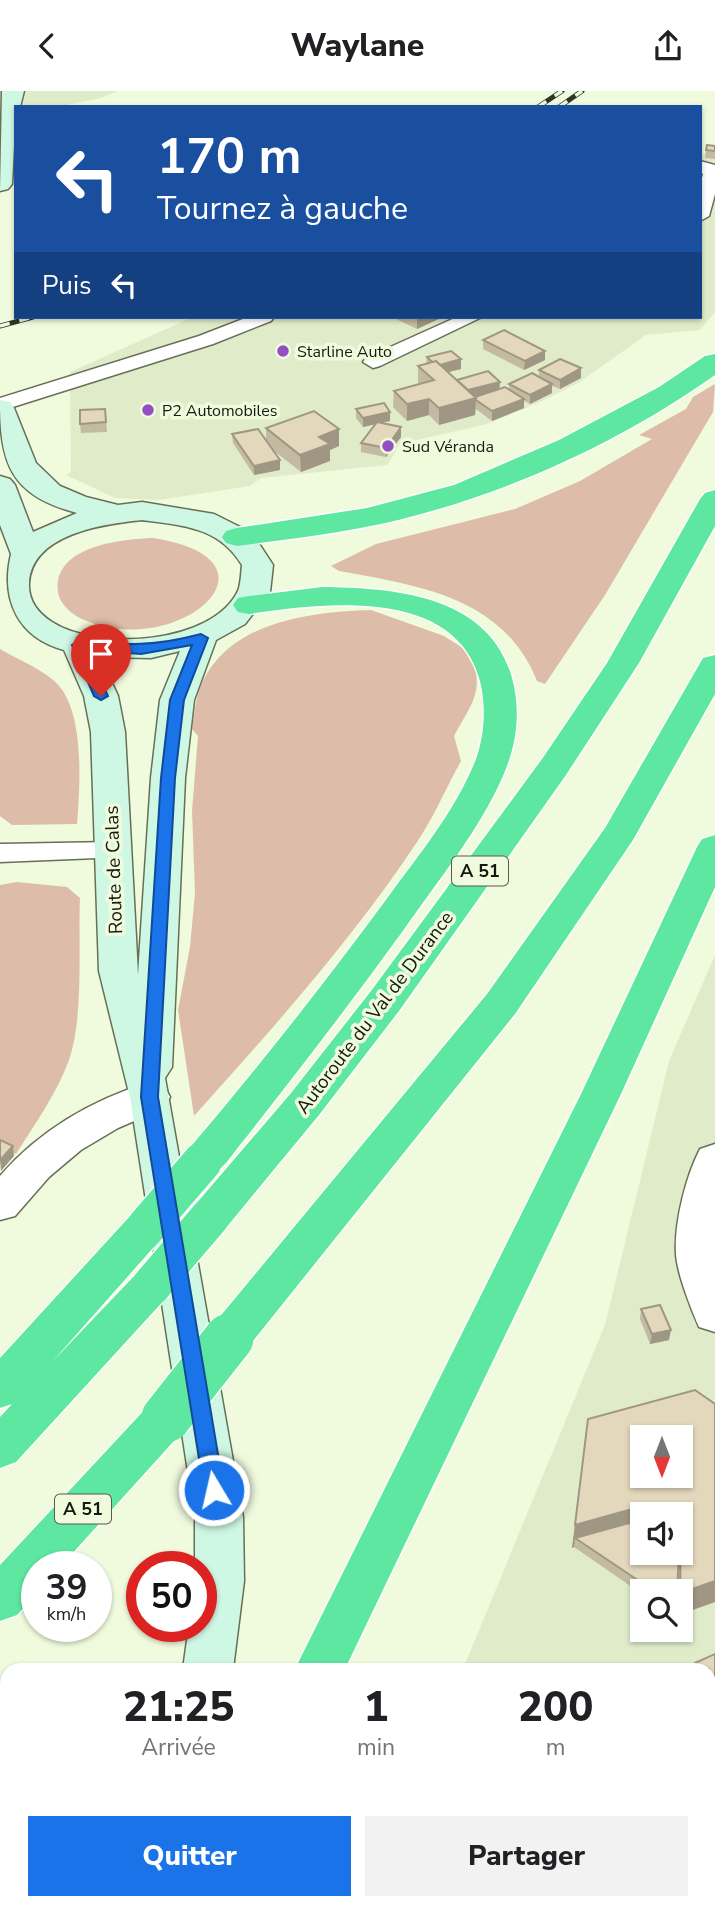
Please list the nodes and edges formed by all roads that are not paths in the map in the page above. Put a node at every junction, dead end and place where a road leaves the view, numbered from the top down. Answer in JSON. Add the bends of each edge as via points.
{"nodes":[{"id":1,"x":13,"y":91,"type":"edge"},
{"id":2,"x":2,"y":118,"type":"edge"},
{"id":3,"x":702,"y":167,"type":"edge"},
{"id":4,"x":0,"y":184,"type":"edge"},
{"id":5,"x":702,"y":209,"type":"edge"},
{"id":6,"x":259,"y":319,"type":"edge"},
{"id":7,"x":467,"y":319,"type":"edge"},
{"id":8,"x":373,"y":362,"type":"dead end"},
{"id":9,"x":715,"y":362,"type":"edge"},
{"id":10,"x":0,"y":407,"type":"edge"},
{"id":11,"x":0,"y":485,"type":"edge"},
{"id":12,"x":715,"y":499,"type":"edge"},
{"id":13,"x":115,"y":513,"type":"junction"},
{"id":14,"x":237,"y":537,"type":"junction"},
{"id":15,"x":26,"y":554,"type":"junction"},
{"id":16,"x":249,"y":605,"type":"junction"},
{"id":17,"x":201,"y":638,"type":"junction"},
{"id":18,"x":78,"y":645,"type":"junction"},
{"id":19,"x":715,"y":665,"type":"edge"},
{"id":20,"x":715,"y":847,"type":"edge"},
{"id":21,"x":112,"y":851,"type":"junction"},
{"id":22,"x":0,"y":853,"type":"edge"},
{"id":23,"x":150,"y":1097,"type":"junction"},
{"id":24,"x":715,"y":1160,"type":"edge"},
{"id":25,"x":0,"y":1204,"type":"edge"},
{"id":26,"x":715,"y":1314,"type":"edge"},
{"id":27,"x":0,"y":1389,"type":"edge"},
{"id":28,"x":0,"y":1448,"type":"edge"},
{"id":29,"x":0,"y":1599,"type":"edge"},
{"id":30,"x":209,"y":1663,"type":"edge"},
{"id":31,"x":323,"y":1663,"type":"edge"}],
"edges":[{"from":1,"to":2,"type":"main road"},
{"from":2,"to":4,"type":"main road"},
{"from":3,"to":5,"type":"lane","via":[[712,174]]},
{"from":6,"to":10,"type":"lane"},
{"from":7,"to":8,"type":"lane"},
{"from":9,"to":14,"type":"highway","via":[[667,396],[540,463],[411,507]]},
{"from":10,"to":13,"type":"main road","via":[[23,465],[44,489],[87,508]]},
{"from":11,"to":15,"type":"main road"},
{"from":12,"to":28,"type":"highway","name":"Autoroute du Val de Durance","number":"A 51","bridge":true,"via":[[623,663],[385,1001],[152,1285]]},
{"from":13,"to":14,"type":"main road","via":[[182,515]]},
{"from":13,"to":15,"type":"main road","via":[[62,529]]},
{"from":14,"to":16,"type":"main road","via":[[253,554],[260,574]]},
{"from":15,"to":18,"type":"main road","via":[[13,585],[18,606],[35,625]]},
{"from":16,"to":17,"type":"main road","via":[[229,623]]},
{"from":16,"to":27,"type":"highway","bridge":true,"via":[[308,597],[358,597],[452,617],[472,630],[493,661],[499,682],[499,730],[493,757],[461,820],[320,1017],[202,1162]]},
{"from":17,"to":18,"type":"main road","via":[[146,650]]},
{"from":17,"to":23,"type":"main road","name":"Route de Calas","via":[[177,700],[169,765]]},
{"from":18,"to":21,"type":"main road","name":"Route de Calas","via":[[101,696],[108,732]]},
{"from":19,"to":29,"type":"highway","number":"A 51","bridge":true,"via":[[620,832],[501,1004],[166,1418]]},
{"from":20,"to":31,"type":"highway","via":[[601,1094]]},
{"from":21,"to":22,"type":"lane"},
{"from":21,"to":23,"type":"main road","name":"Route de Calas","via":[[118,971]]},
{"from":23,"to":25,"type":"street","via":[[54,1146]]},
{"from":23,"to":30,"type":"main road","name":"Route de Calas","via":[[219,1517],[220,1581]]},
{"from":24,"to":26,"type":"street","via":[[705,1190],[697,1255]]}]}
